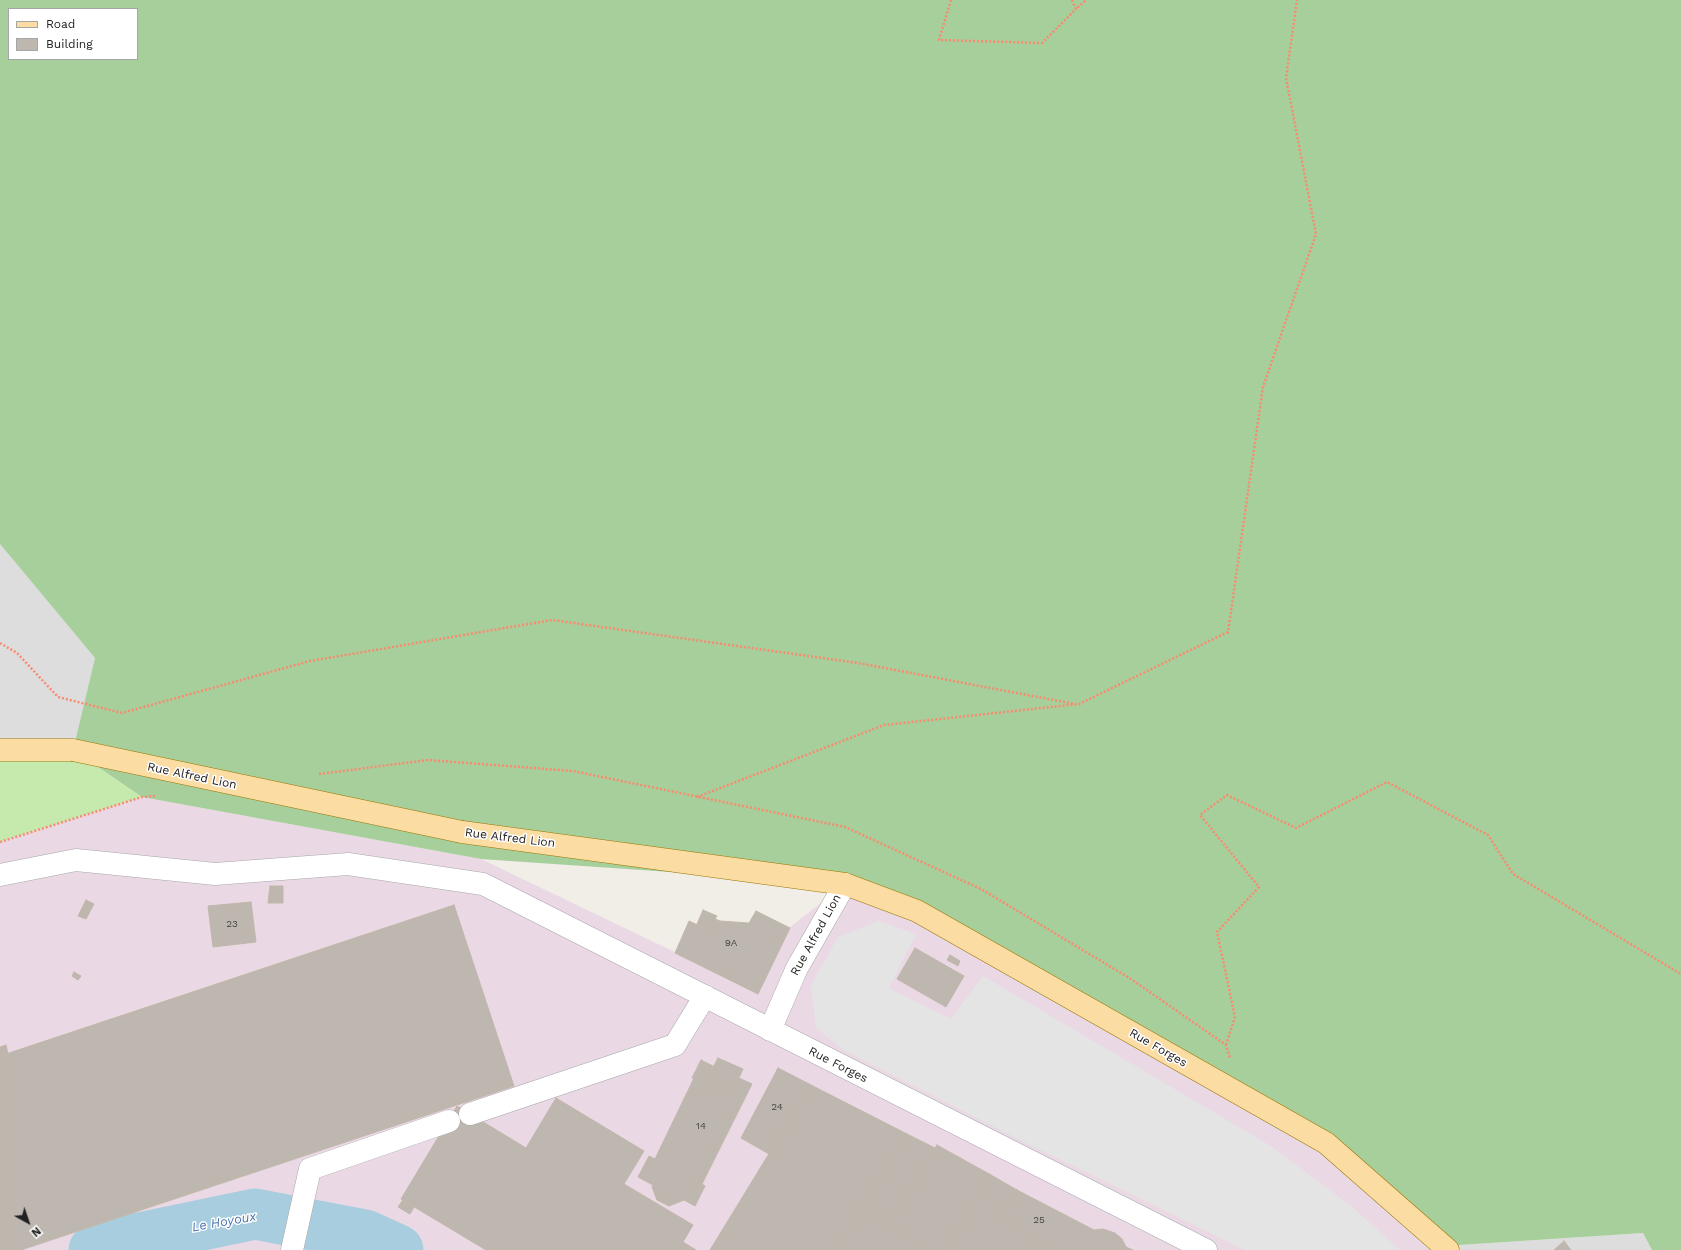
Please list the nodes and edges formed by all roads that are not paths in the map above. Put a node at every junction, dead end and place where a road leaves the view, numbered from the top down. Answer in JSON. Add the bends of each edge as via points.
{"nodes":[{"id":1,"x":0,"y":750,"type":"edge"},
{"id":2,"x":0,"y":875,"type":"edge"},
{"id":3,"x":845,"y":884,"type":"junction"},
{"id":4,"x":705,"y":996,"type":"junction"},
{"id":5,"x":770,"y":1030,"type":"junction"},
{"id":6,"x":470,"y":1114,"type":"dead end"},
{"id":7,"x":449,"y":1121,"type":"dead end"},
{"id":8,"x":292,"y":1250,"type":"edge"},
{"id":9,"x":1206,"y":1250,"type":"edge"},
{"id":10,"x":1448,"y":1250,"type":"edge"}],
"edges":[{"from":1,"to":3,"type":"main road","name":"Rue Alfred Lion","bridge":true,"via":[[73,750],[462,832]]},
{"from":2,"to":4,"type":"street","via":[[76,860],[215,874],[348,864],[483,884]]},
{"from":3,"to":5,"type":"street","name":"Rue Alfred Lion","via":[[797,968]]},
{"from":3,"to":10,"type":"main road","name":"Rue Forges","via":[[917,911],[1326,1143]]},
{"from":4,"to":5,"type":"street"},
{"from":4,"to":6,"type":"street","via":[[675,1045]]},
{"from":5,"to":9,"type":"street","name":"Rue Forges"},
{"from":7,"to":8,"type":"street","via":[[310,1169]]}]}
